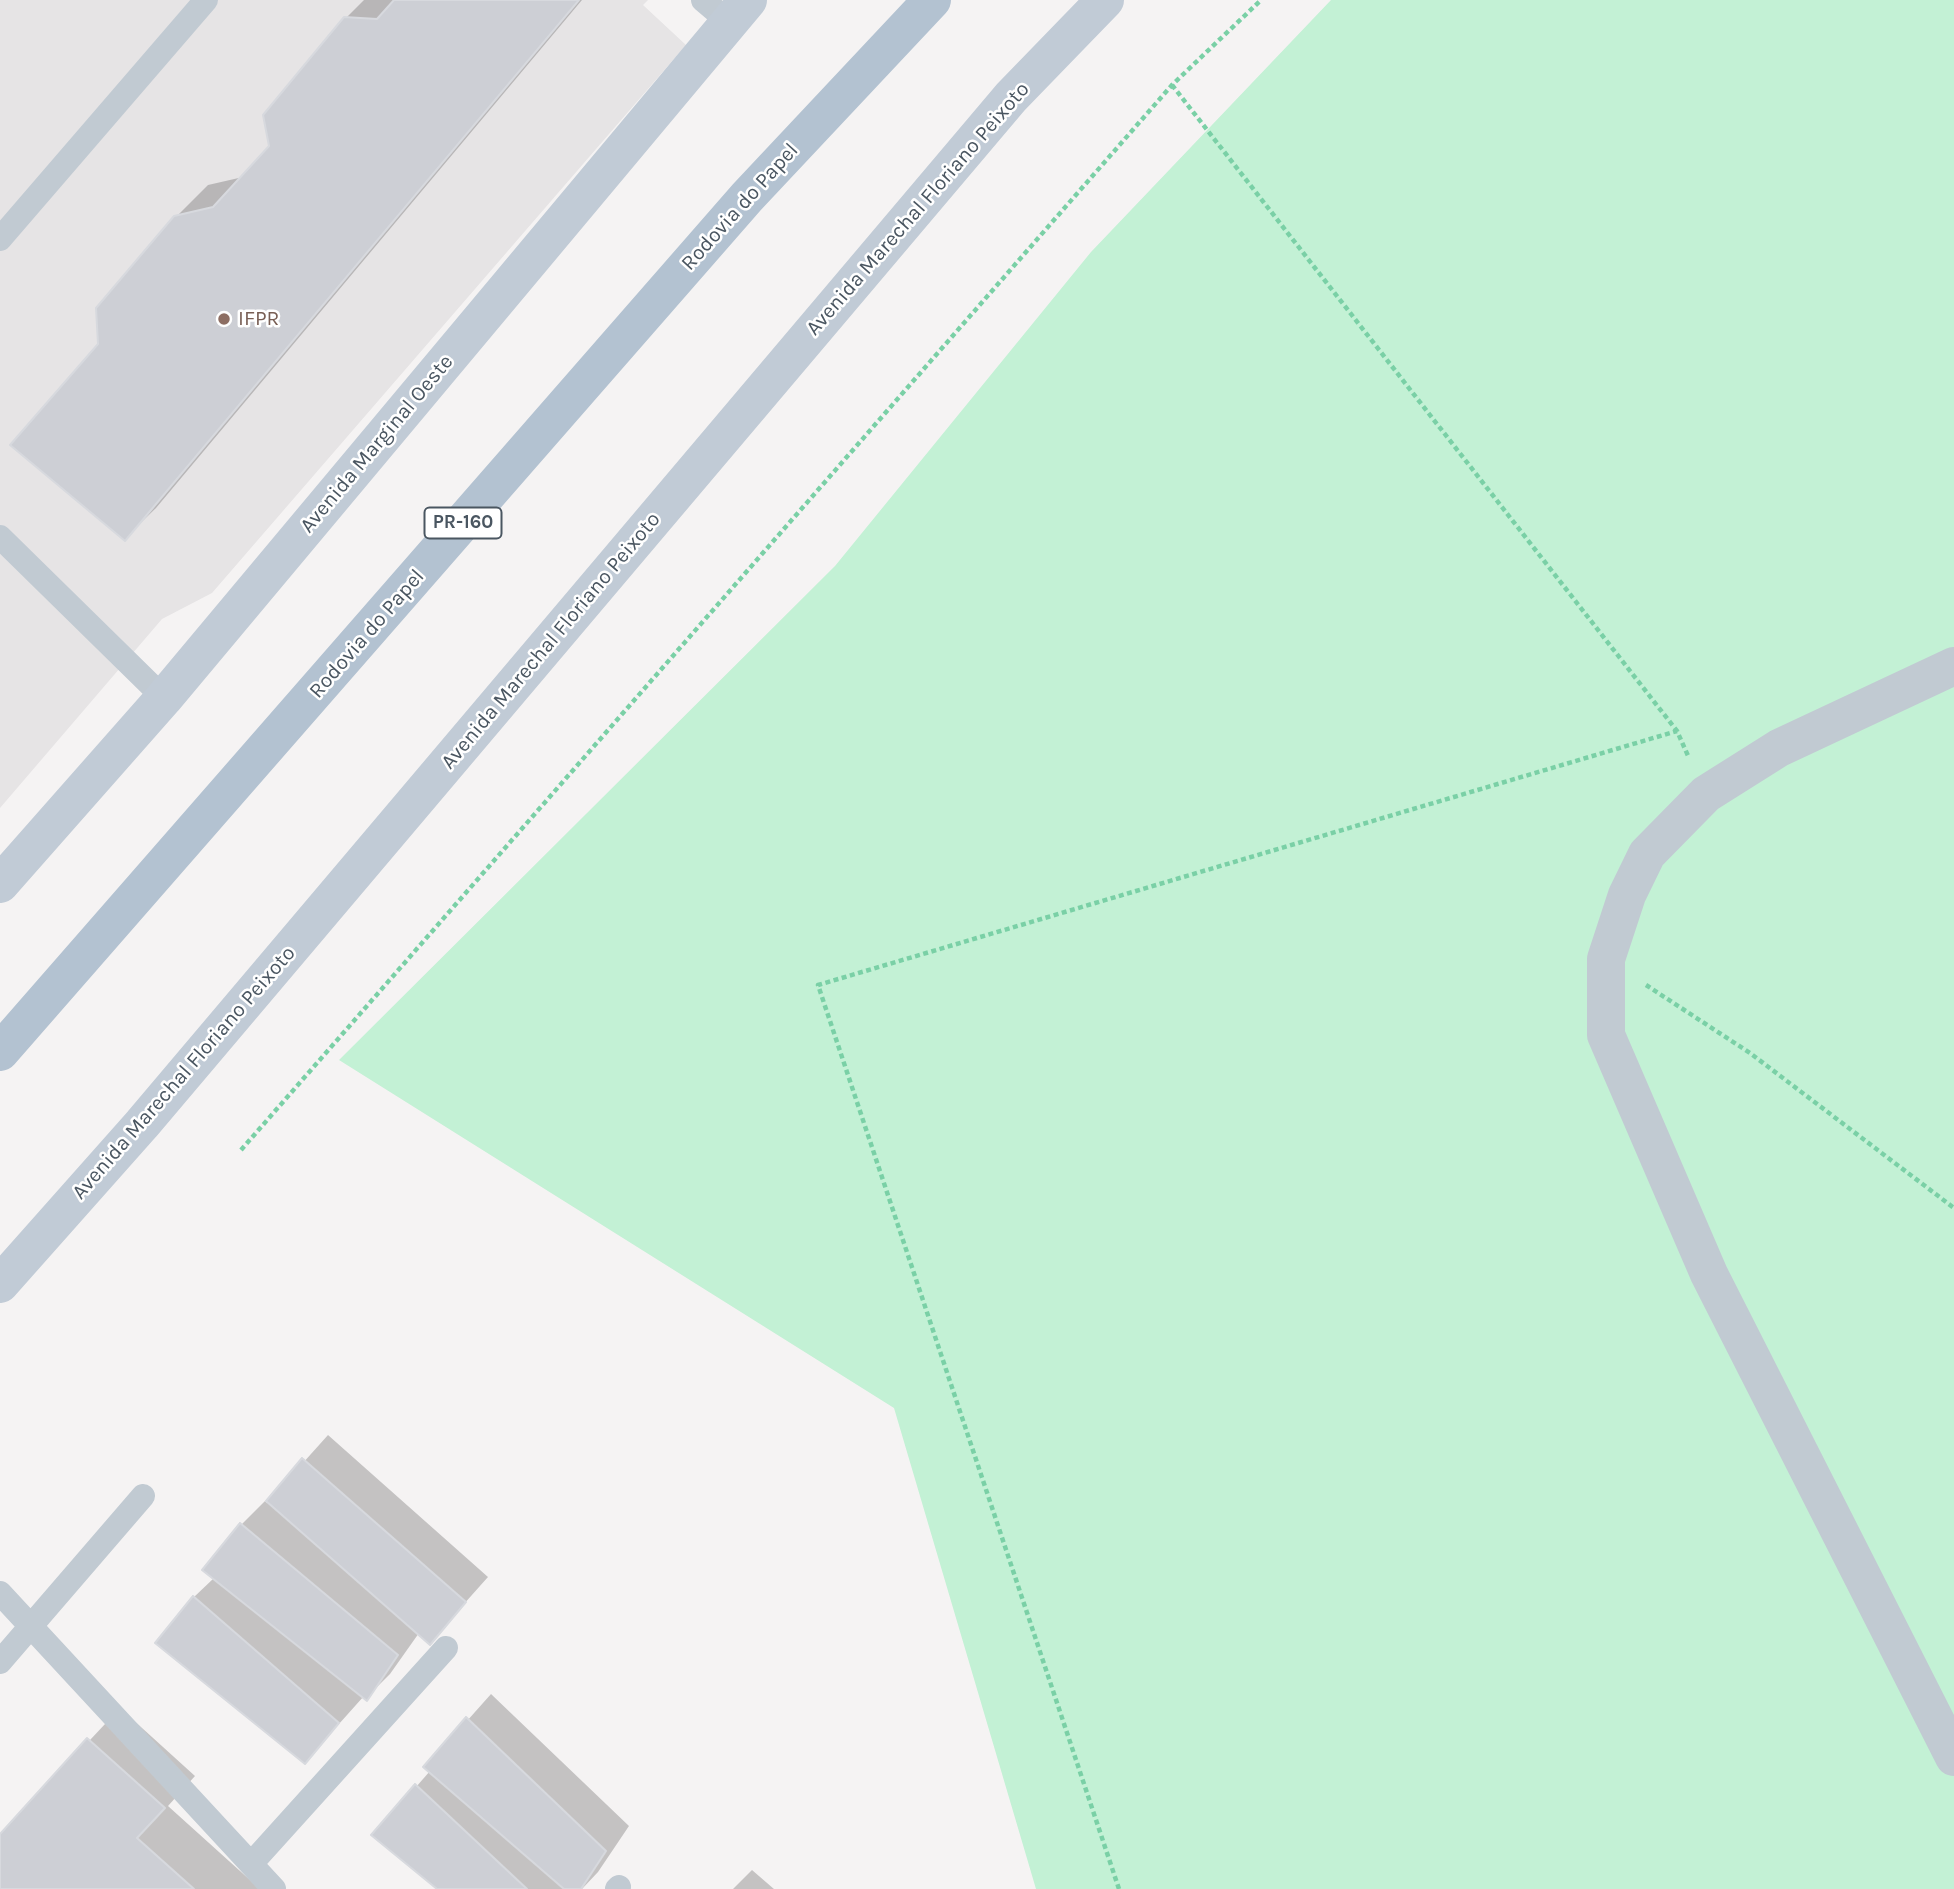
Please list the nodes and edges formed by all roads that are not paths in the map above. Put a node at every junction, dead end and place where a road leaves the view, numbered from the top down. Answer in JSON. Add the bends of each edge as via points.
{"nodes":[{"id":1,"x":206,"y":0,"type":"edge"},
{"id":2,"x":932,"y":0,"type":"edge"},
{"id":3,"x":1105,"y":0,"type":"edge"},
{"id":4,"x":727,"y":7,"type":"edge"},
{"id":5,"x":0,"y":239,"type":"edge"},
{"id":6,"x":0,"y":537,"type":"edge"},
{"id":7,"x":1954,"y":666,"type":"edge"},
{"id":8,"x":164,"y":698,"type":"junction"},
{"id":9,"x":0,"y":884,"type":"edge"},
{"id":10,"x":0,"y":1052,"type":"edge"},
{"id":11,"x":0,"y":1284,"type":"edge"},
{"id":12,"x":143,"y":1496,"type":"dead end"},
{"id":13,"x":0,"y":1593,"type":"edge"},
{"id":14,"x":30,"y":1625,"type":"junction"},
{"id":15,"x":446,"y":1648,"type":"dead end"},
{"id":16,"x":0,"y":1662,"type":"edge"},
{"id":17,"x":1954,"y":1757,"type":"edge"},
{"id":18,"x":251,"y":1864,"type":"junction"},
{"id":19,"x":274,"y":1889,"type":"edge"}],
"edges":[{"from":1,"to":5,"type":"lane"},
{"from":2,"to":10,"type":"main road","name":"Rodovia do Papel","number":"PR-160","via":[[747,197]]},
{"from":3,"to":11,"type":"main road","name":"Avenida Marechal Floriano Peixoto","via":[[1011,97],[142,1124]]},
{"from":4,"to":8,"type":"main road","name":"Avenida Marginal Oeste"},
{"from":6,"to":8,"type":"lane"},
{"from":7,"to":17,"type":"street","via":[[1779,748],[1706,794],[1647,854],[1627,895],[1606,959],[1606,1035],[1709,1274]]},
{"from":8,"to":9,"type":"main road","name":"Avenida Marginal Oeste"},
{"from":12,"to":14,"type":"lane"},
{"from":13,"to":14,"type":"lane"},
{"from":14,"to":16,"type":"lane"},
{"from":14,"to":18,"type":"lane"},
{"from":15,"to":18,"type":"lane"},
{"from":18,"to":19,"type":"lane"}]}
